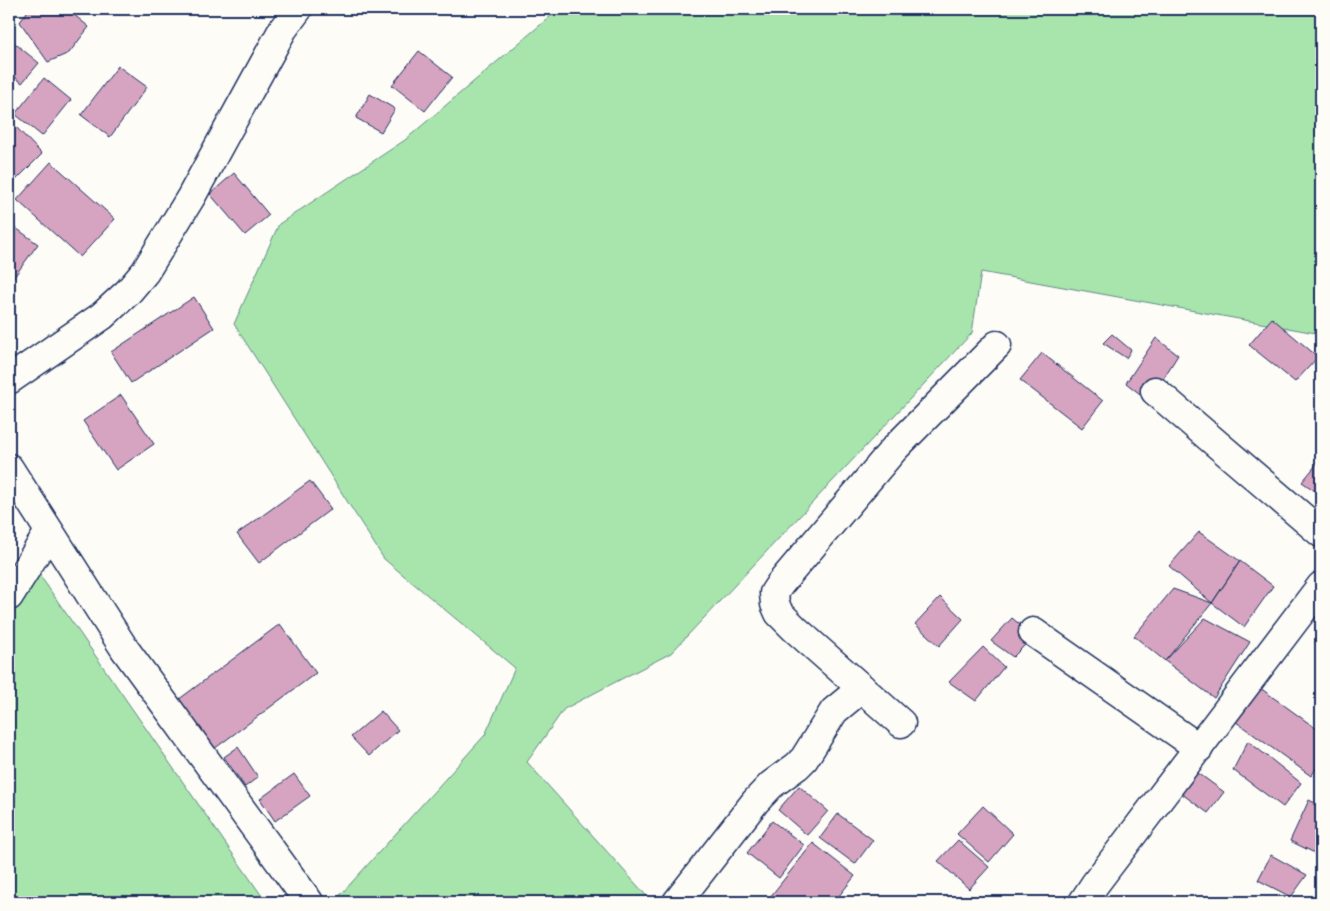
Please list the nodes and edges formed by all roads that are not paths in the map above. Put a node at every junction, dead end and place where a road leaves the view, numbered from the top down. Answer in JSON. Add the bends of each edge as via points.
{"nodes":[{"id":1,"x":298,"y":9,"type":"edge"},
{"id":2,"x":997,"y":344,"type":"dead end"},
{"id":3,"x":9,"y":380,"type":"edge"},
{"id":4,"x":1155,"y":391,"type":"dead end"},
{"id":5,"x":9,"y":468,"type":"edge"},
{"id":6,"x":49,"y":532,"type":"junction"},
{"id":7,"x":1321,"y":533,"type":"edge"},
{"id":8,"x":1321,"y":586,"type":"edge"},
{"id":9,"x":9,"y":596,"type":"edge"},
{"id":10,"x":1033,"y":632,"type":"dead end"},
{"id":11,"x":862,"y":688,"type":"junction"},
{"id":12,"x":900,"y":723,"type":"dead end"},
{"id":13,"x":1199,"y":748,"type":"junction"},
{"id":14,"x":309,"y":902,"type":"edge"},
{"id":15,"x":677,"y":902,"type":"edge"},
{"id":16,"x":1083,"y":902,"type":"edge"}],
"edges":[{"from":1,"to":3,"type":"street","via":[[283,29],[191,197],[145,272],[102,316]]},
{"from":2,"to":11,"type":"street","via":[[894,449],[774,594],[774,604],[779,613]]},
{"from":4,"to":7,"type":"street"},
{"from":5,"to":6,"type":"street"},
{"from":6,"to":9,"type":"street"},
{"from":6,"to":14,"type":"street","via":[[124,648]]},
{"from":8,"to":13,"type":"street"},
{"from":10,"to":13,"type":"street"},
{"from":11,"to":12,"type":"street"},
{"from":11,"to":15,"type":"street","via":[[834,710],[804,759],[771,784],[755,802]]},
{"from":13,"to":16,"type":"street"}]}
